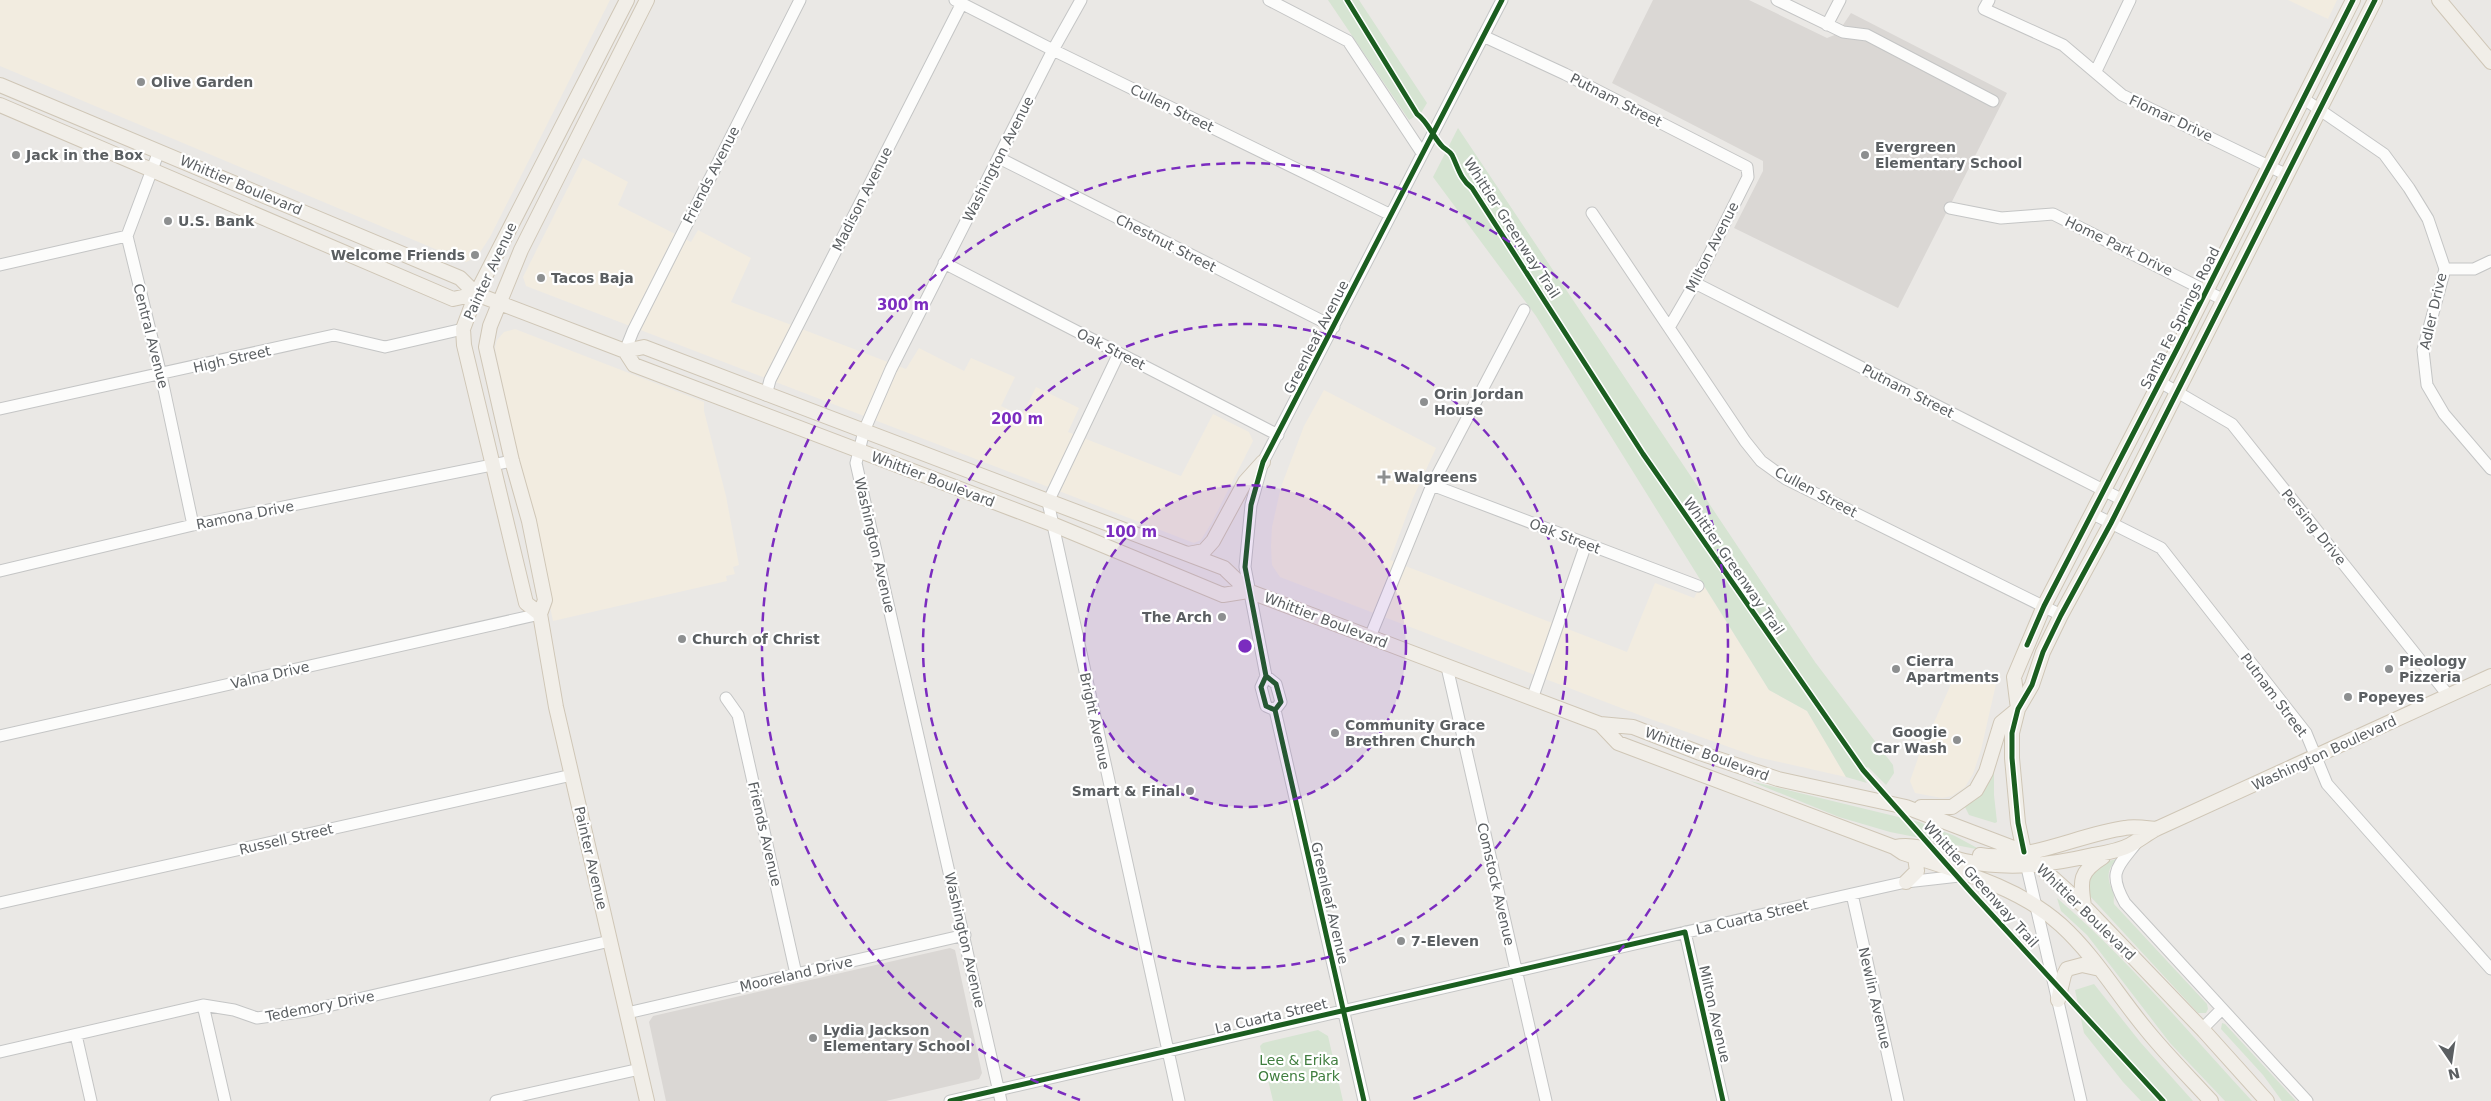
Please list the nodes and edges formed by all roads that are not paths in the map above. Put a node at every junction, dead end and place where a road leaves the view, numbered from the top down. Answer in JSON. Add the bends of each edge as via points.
{"nodes":[{"id":1,"x":627,"y":0,"type":"edge"},
{"id":2,"x":647,"y":0,"type":"edge"},
{"id":3,"x":800,"y":0,"type":"edge"},
{"id":4,"x":1081,"y":0,"type":"edge"},
{"id":5,"x":1269,"y":0,"type":"edge"},
{"id":6,"x":1502,"y":0,"type":"edge"},
{"id":7,"x":1777,"y":0,"type":"edge"},
{"id":8,"x":1840,"y":0,"type":"edge"},
{"id":9,"x":2130,"y":0,"type":"edge"},
{"id":10,"x":2353,"y":0,"type":"edge"},
{"id":11,"x":2375,"y":0,"type":"edge"},
{"id":12,"x":2385,"y":0,"type":"edge"},
{"id":13,"x":2440,"y":0,"type":"edge"},
{"id":14,"x":958,"y":2,"type":"edge"},
{"id":15,"x":1986,"y":4,"type":"edge"},
{"id":16,"x":1827,"y":25,"type":"junction"},
{"id":17,"x":1483,"y":36,"type":"junction"},
{"id":18,"x":1053,"y":50,"type":"junction"},
{"id":19,"x":2348,"y":56,"type":"junction"},
{"id":20,"x":2491,"y":62,"type":"edge"},
{"id":21,"x":2096,"y":71,"type":"junction"},
{"id":22,"x":0,"y":84,"type":"edge"},
{"id":23,"x":2304,"y":99,"type":"junction"},
{"id":24,"x":1993,"y":101,"type":"dead end"},
{"id":25,"x":0,"y":106,"type":"edge"},
{"id":26,"x":2321,"y":111,"type":"junction"},
{"id":27,"x":159,"y":151,"type":"junction"},
{"id":28,"x":1422,"y":153,"type":"junction"},
{"id":29,"x":999,"y":158,"type":"junction"},
{"id":30,"x":2270,"y":165,"type":"junction"},
{"id":31,"x":1747,"y":167,"type":"joint"},
{"id":32,"x":152,"y":170,"type":"junction"},
{"id":33,"x":2287,"y":175,"type":"junction"},
{"id":34,"x":1950,"y":208,"type":"dead end"},
{"id":35,"x":1592,"y":213,"type":"dead end"},
{"id":36,"x":1389,"y":214,"type":"junction"},
{"id":37,"x":127,"y":236,"type":"junction"},
{"id":38,"x":2491,"y":261,"type":"edge"},
{"id":39,"x":944,"y":263,"type":"junction"},
{"id":40,"x":0,"y":265,"type":"edge"},
{"id":41,"x":2444,"y":269,"type":"junction"},
{"id":42,"x":1695,"y":283,"type":"junction"},
{"id":43,"x":2207,"y":290,"type":"junction"},
{"id":44,"x":476,"y":294,"type":"junction"},
{"id":45,"x":2224,"y":300,"type":"junction"},
{"id":46,"x":499,"y":304,"type":"junction"},
{"id":47,"x":1524,"y":310,"type":"dead end"},
{"id":48,"x":1670,"y":326,"type":"junction"},
{"id":49,"x":1334,"y":327,"type":"junction"},
{"id":50,"x":463,"y":329,"type":"junction"},
{"id":51,"x":625,"y":351,"type":"junction"},
{"id":52,"x":1119,"y":353,"type":"junction"},
{"id":53,"x":162,"y":375,"type":"junction"},
{"id":54,"x":2160,"y":382,"type":"junction"},
{"id":55,"x":2177,"y":392,"type":"junction"},
{"id":56,"x":766,"y":395,"type":"junction"},
{"id":57,"x":0,"y":409,"type":"edge"},
{"id":58,"x":864,"y":432,"type":"junction"},
{"id":59,"x":1278,"y":435,"type":"junction"},
{"id":60,"x":859,"y":451,"type":"junction"},
{"id":61,"x":512,"y":462,"type":"junction"},
{"id":62,"x":1263,"y":462,"type":"junction"},
{"id":63,"x":492,"y":467,"type":"junction"},
{"id":64,"x":2491,"y":469,"type":"edge"},
{"id":65,"x":1432,"y":485,"type":"junction"},
{"id":66,"x":2104,"y":491,"type":"junction"},
{"id":67,"x":2121,"y":499,"type":"junction"},
{"id":68,"x":1048,"y":502,"type":"junction"},
{"id":69,"x":2093,"y":514,"type":"junction"},
{"id":70,"x":2111,"y":522,"type":"junction"},
{"id":71,"x":1052,"y":524,"type":"junction"},
{"id":72,"x":193,"y":525,"type":"junction"},
{"id":73,"x":1586,"y":544,"type":"junction"},
{"id":74,"x":1188,"y":554,"type":"junction"},
{"id":75,"x":0,"y":571,"type":"edge"},
{"id":76,"x":1698,"y":586,"type":"dead end"},
{"id":77,"x":1248,"y":591,"type":"junction"},
{"id":78,"x":2044,"y":606,"type":"junction"},
{"id":79,"x":540,"y":614,"type":"junction"},
{"id":80,"x":2061,"y":616,"type":"junction"},
{"id":81,"x":1370,"y":637,"type":"junction"},
{"id":82,"x":1447,"y":667,"type":"junction"},
{"id":83,"x":2491,"y":676,"type":"edge"},
{"id":84,"x":2448,"y":695,"type":"junction"},
{"id":85,"x":726,"y":698,"type":"dead end"},
{"id":86,"x":1532,"y":699,"type":"junction"},
{"id":87,"x":2018,"y":709,"type":"junction"},
{"id":88,"x":1600,"y":724,"type":"junction"},
{"id":89,"x":0,"y":736,"type":"edge"},
{"id":90,"x":2315,"y":758,"type":"junction"},
{"id":91,"x":572,"y":775,"type":"junction"},
{"id":92,"x":1906,"y":806,"type":"junction"},
{"id":93,"x":2156,"y":829,"type":"junction"},
{"id":94,"x":2140,"y":838,"type":"junction"},
{"id":95,"x":2113,"y":851,"type":"junction"},
{"id":96,"x":1918,"y":852,"type":"junction"},
{"id":97,"x":2024,"y":852,"type":"junction"},
{"id":98,"x":2033,"y":866,"type":"junction"},
{"id":99,"x":1970,"y":874,"type":"junction"},
{"id":100,"x":1906,"y":882,"type":"junction"},
{"id":101,"x":1852,"y":894,"type":"junction"},
{"id":102,"x":0,"y":903,"type":"edge"},
{"id":103,"x":2084,"y":906,"type":"junction"},
{"id":104,"x":2038,"y":909,"type":"junction"},
{"id":105,"x":1685,"y":932,"type":"junction"},
{"id":106,"x":965,"y":935,"type":"junction"},
{"id":107,"x":610,"y":941,"type":"junction"},
{"id":108,"x":2100,"y":969,"type":"junction"},
{"id":109,"x":1516,"y":970,"type":"junction"},
{"id":110,"x":2491,"y":970,"type":"edge"},
{"id":111,"x":796,"y":974,"type":"junction"},
{"id":112,"x":2058,"y":1000,"type":"junction"},
{"id":113,"x":203,"y":1005,"type":"junction"},
{"id":114,"x":2222,"y":1009,"type":"junction"},
{"id":115,"x":1343,"y":1011,"type":"junction"},
{"id":116,"x":627,"y":1013,"type":"junction"},
{"id":117,"x":2202,"y":1029,"type":"junction"},
{"id":118,"x":76,"y":1034,"type":"junction"},
{"id":119,"x":1168,"y":1051,"type":"junction"},
{"id":120,"x":0,"y":1052,"type":"edge"},
{"id":121,"x":640,"y":1069,"type":"junction"},
{"id":122,"x":1000,"y":1095,"type":"edge"},
{"id":123,"x":91,"y":1101,"type":"edge"},
{"id":124,"x":225,"y":1101,"type":"edge"},
{"id":125,"x":496,"y":1101,"type":"edge"},
{"id":126,"x":648,"y":1101,"type":"edge"},
{"id":127,"x":950,"y":1101,"type":"edge"},
{"id":128,"x":1179,"y":1101,"type":"edge"},
{"id":129,"x":1364,"y":1101,"type":"edge"},
{"id":130,"x":1546,"y":1101,"type":"edge"},
{"id":131,"x":1723,"y":1101,"type":"edge"},
{"id":132,"x":1898,"y":1101,"type":"edge"},
{"id":133,"x":2081,"y":1101,"type":"edge"},
{"id":134,"x":2211,"y":1101,"type":"edge"},
{"id":135,"x":2266,"y":1101,"type":"edge"},
{"id":136,"x":2307,"y":1101,"type":"edge"}],
"edges":[{"from":1,"to":44,"type":"main road","name":"Painter Avenue"},
{"from":2,"to":46,"type":"main road","name":"Painter Avenue","via":[[524,243]]},
{"from":3,"to":51,"type":"street","name":"Friends Avenue"},
{"from":4,"to":18,"type":"street","name":"Washington Avenue"},
{"from":5,"to":28,"type":"street","via":[[1348,41]]},
{"from":6,"to":17,"type":"street","name":"Greenleaf Avenue"},
{"from":7,"to":16,"type":"street"},
{"from":8,"to":16,"type":"street"},
{"from":9,"to":21,"type":"street"},
{"from":10,"to":23,"type":"main road","name":"Santa Fe Springs Road"},
{"from":11,"to":19,"type":"main road","name":"Santa Fe Springs Road"},
{"from":12,"to":19,"type":"main road","via":[[2361,47]]},
{"from":13,"to":20,"type":"main road"},
{"from":14,"to":18,"type":"street","name":"Cullen Street"},
{"from":14,"to":56,"type":"street","name":"Madison Avenue","via":[[770,380]]},
{"from":15,"to":21,"type":"street","name":"Flomar Drive","via":[[2063,45]]},
{"from":16,"to":24,"type":"street","via":[[1843,32],[1867,35]]},
{"from":17,"to":28,"type":"street","name":"Greenleaf Avenue"},
{"from":17,"to":31,"type":"street","name":"Putnam Street"},
{"from":18,"to":29,"type":"street","name":"Washington Avenue"},
{"from":18,"to":36,"type":"street","name":"Cullen Street"},
{"from":19,"to":26,"type":"main road","name":"Santa Fe Springs Road"},
{"from":21,"to":30,"type":"street","name":"Flomar Drive","via":[[2122,94]]},
{"from":22,"to":27,"type":"main road","name":"Whittier Boulevard"},
{"from":23,"to":26,"type":"street","name":"Adler Drive"},
{"from":23,"to":30,"type":"main road","name":"Santa Fe Springs Road"},
{"from":25,"to":32,"type":"main road","name":"Whittier Boulevard"},
{"from":26,"to":33,"type":"main road","name":"Santa Fe Springs Road"},
{"from":26,"to":41,"type":"street","name":"Adler Drive","via":[[2384,154],[2428,219]]},
{"from":27,"to":32,"type":"street"},
{"from":27,"to":44,"type":"main road","name":"Whittier Boulevard","via":[[460,278]]},
{"from":28,"to":36,"type":"street","name":"Greenleaf Avenue"},
{"from":29,"to":39,"type":"street","name":"Washington Avenue"},
{"from":29,"to":49,"type":"street","name":"Chestnut Street"},
{"from":30,"to":33,"type":"street","name":"Flomar Drive"},
{"from":30,"to":43,"type":"main road","name":"Santa Fe Springs Road"},
{"from":31,"to":42,"type":"street","name":"Milton Avenue","via":[[1748,177]]},
{"from":32,"to":37,"type":"street"},
{"from":32,"to":44,"type":"main road","name":"Whittier Boulevard","via":[[453,299]]},
{"from":33,"to":45,"type":"main road","name":"Santa Fe Springs Road"},
{"from":34,"to":43,"type":"street","name":"Home Park Drive","via":[[2001,218],[2053,214]]},
{"from":35,"to":48,"type":"street","name":"Cullen Street"},
{"from":36,"to":49,"type":"street","name":"Greenleaf Avenue"},
{"from":37,"to":40,"type":"street"},
{"from":37,"to":53,"type":"street","name":"Central Avenue"},
{"from":38,"to":41,"type":"street","via":[[2474,269]]},
{"from":39,"to":52,"type":"street","name":"Oak Street"},
{"from":39,"to":58,"type":"street","name":"Washington Avenue","via":[[891,369]]},
{"from":41,"to":64,"type":"street","name":"Adler Drive","via":[[2422,350],[2427,385],[2444,414]]},
{"from":42,"to":48,"type":"street","name":"Milton Avenue"},
{"from":42,"to":66,"type":"street","name":"Putnam Street"},
{"from":43,"to":45,"type":"street","name":"Home Park Drive"},
{"from":43,"to":54,"type":"main road","name":"Santa Fe Springs Road"},
{"from":44,"to":46,"type":"main road","name":"Whittier Boulevard"},
{"from":44,"to":50,"type":"main road","name":"Painter Avenue"},
{"from":45,"to":55,"type":"main road","name":"Santa Fe Springs Road"},
{"from":46,"to":51,"type":"main road","name":"Whittier Boulevard"},
{"from":46,"to":61,"type":"main road","name":"Painter Avenue","via":[[486,347]]},
{"from":47,"to":65,"type":"street"},
{"from":48,"to":78,"type":"street","name":"Cullen Street","via":[[1761,461],[1786,479]]},
{"from":49,"to":59,"type":"street","name":"Greenleaf Avenue"},
{"from":50,"to":53,"type":"street","name":"High Street","via":[[386,347],[334,335]]},
{"from":50,"to":63,"type":"main road","name":"Painter Avenue"},
{"from":51,"to":56,"type":"main road","name":"Whittier Boulevard","via":[[644,347]]},
{"from":51,"to":60,"type":"main road","name":"Whittier Boulevard","via":[[634,365]]},
{"from":52,"to":59,"type":"street","name":"Oak Street"},
{"from":52,"to":68,"type":"street"},
{"from":53,"to":57,"type":"street","name":"High Street"},
{"from":53,"to":72,"type":"street","name":"Central Avenue"},
{"from":54,"to":55,"type":"street","name":"Persing Drive"},
{"from":54,"to":66,"type":"main road","name":"Santa Fe Springs Road"},
{"from":55,"to":67,"type":"main road","name":"Santa Fe Springs Road"},
{"from":55,"to":84,"type":"street","name":"Persing Drive","via":[[2232,424]]},
{"from":56,"to":58,"type":"main road","name":"Whittier Boulevard"},
{"from":58,"to":60,"type":"street","name":"Washington Avenue"},
{"from":58,"to":68,"type":"main road","name":"Whittier Boulevard"},
{"from":59,"to":62,"type":"street","name":"Greenleaf Avenue"},
{"from":60,"to":71,"type":"main road","name":"Whittier Boulevard"},
{"from":60,"to":106,"type":"street","name":"Washington Avenue","via":[[856,463]]},
{"from":61,"to":63,"type":"street","name":"Ramona Drive"},
{"from":61,"to":79,"type":"main road","name":"Painter Avenue","via":[[529,521],[545,600]]},
{"from":62,"to":74,"type":"main road","via":[[1244,482],[1213,541],[1204,551]]},
{"from":62,"to":77,"type":"street","name":"Greenleaf Avenue","via":[[1251,505],[1246,544]]},
{"from":63,"to":72,"type":"street","name":"Ramona Drive"},
{"from":63,"to":79,"type":"main road","name":"Painter Avenue","via":[[526,603]]},
{"from":65,"to":73,"type":"street","name":"Oak Street"},
{"from":65,"to":81,"type":"street"},
{"from":66,"to":67,"type":"street","name":"Putnam Street"},
{"from":66,"to":69,"type":"main road","name":"Santa Fe Springs Road"},
{"from":67,"to":70,"type":"main road","name":"Santa Fe Springs Road"},
{"from":68,"to":71,"type":"street","name":"Bright Avenue"},
{"from":68,"to":74,"type":"main road","name":"Whittier Boulevard"},
{"from":69,"to":70,"type":"street","name":"Putnam Street"},
{"from":69,"to":78,"type":"main road","name":"Santa Fe Springs Road"},
{"from":70,"to":80,"type":"main road","name":"Santa Fe Springs Road"},
{"from":70,"to":90,"type":"street","name":"Putnam Street","via":[[2162,548],[2306,733]]},
{"from":71,"to":77,"type":"main road","name":"Whittier Boulevard","via":[[1223,595]]},
{"from":71,"to":119,"type":"street","name":"Bright Avenue"},
{"from":72,"to":75,"type":"street","name":"Ramona Drive"},
{"from":73,"to":76,"type":"street","name":"Oak Street"},
{"from":73,"to":86,"type":"street"},
{"from":74,"to":77,"type":"main road","name":"Whittier Boulevard","via":[[1224,568]]},
{"from":77,"to":81,"type":"main road","name":"Whittier Boulevard"},
{"from":77,"to":115,"type":"street","name":"Greenleaf Avenue","via":[[1266,676],[1278,690],[1280,702],[1275,710]]},
{"from":78,"to":80,"type":"street","name":"Cullen Street"},
{"from":78,"to":87,"type":"main road","name":"Santa Fe Springs Road","via":[[2014,677]]},
{"from":79,"to":89,"type":"street","name":"Valna Drive"},
{"from":79,"to":91,"type":"main road","name":"Painter Avenue"},
{"from":80,"to":87,"type":"main road","name":"Santa Fe Springs Road","via":[[2043,652],[2032,685]]},
{"from":81,"to":82,"type":"main road","name":"Whittier Boulevard"},
{"from":82,"to":86,"type":"main road","name":"Whittier Boulevard"},
{"from":82,"to":109,"type":"street","name":"Comstock Avenue"},
{"from":83,"to":84,"type":"main road","name":"Washington Boulevard"},
{"from":84,"to":90,"type":"main road","name":"Washington Boulevard"},
{"from":85,"to":111,"type":"street","name":"Friends Avenue","via":[[738,716]]},
{"from":86,"to":88,"type":"main road","name":"Whittier Boulevard"},
{"from":87,"to":92,"type":"main road","via":[[2001,722],[1986,772],[1976,790],[1952,806]]},
{"from":87,"to":97,"type":"main road","name":"Santa Fe Springs Road","via":[[2012,733],[2012,758]]},
{"from":88,"to":92,"type":"main road","name":"Whittier Boulevard","via":[[1633,727],[1778,779]]},
{"from":88,"to":96,"type":"main road","name":"Whittier Boulevard","via":[[1618,743],[1903,853]]},
{"from":90,"to":93,"type":"main road","name":"Washington Boulevard"},
{"from":90,"to":110,"type":"street","name":"Putnam Street","via":[[2327,784]]},
{"from":91,"to":102,"type":"street","name":"Russell Street"},
{"from":91,"to":107,"type":"main road","name":"Painter Avenue"},
{"from":92,"to":97,"type":"main road","name":"Whittier Boulevard"},
{"from":93,"to":94,"type":"main road","name":"Washington Boulevard"},
{"from":93,"to":97,"type":"main road","name":"Washington Boulevard","via":[[2125,828]]},
{"from":94,"to":95,"type":"main road","name":"Washington Boulevard"},
{"from":94,"to":114,"type":"street","via":[[2115,873],[2119,892],[2125,903]]},
{"from":95,"to":98,"type":"main road","name":"Washington Boulevard"},
{"from":95,"to":103,"type":"main road","via":[[2089,865],[2082,876]]},
{"from":96,"to":97,"type":"main road","name":"Washington Boulevard","via":[[1935,846],[1985,856]]},
{"from":96,"to":98,"type":"main road","name":"Washington Boulevard","via":[[1982,864]]},
{"from":96,"to":99,"type":"main road","name":"Whittier Boulevard"},
{"from":96,"to":100,"type":"main road","via":[[1917,871]]},
{"from":97,"to":98,"type":"main road","name":"Whittier Boulevard"},
{"from":98,"to":103,"type":"main road","name":"Whittier Boulevard"},
{"from":98,"to":104,"type":"street"},
{"from":99,"to":100,"type":"street","name":"La Cuarta Street"},
{"from":99,"to":104,"type":"main road","name":"Whittier Boulevard"},
{"from":100,"to":101,"type":"street","name":"La Cuarta Street"},
{"from":101,"to":105,"type":"street","name":"La Cuarta Street"},
{"from":101,"to":132,"type":"street","name":"Newlin Avenue"},
{"from":103,"to":117,"type":"main road","name":"Whittier Boulevard"},
{"from":104,"to":108,"type":"main road","name":"Whittier Boulevard","via":[[2061,925]]},
{"from":104,"to":112,"type":"street"},
{"from":105,"to":109,"type":"street","name":"La Cuarta Street"},
{"from":105,"to":131,"type":"street","name":"Milton Avenue"},
{"from":106,"to":111,"type":"street","name":"Mooreland Drive"},
{"from":106,"to":122,"type":"street","name":"Washington Avenue"},
{"from":107,"to":113,"type":"street","name":"Tedemory Drive","via":[[271,1017],[258,1018]]},
{"from":107,"to":116,"type":"main road","name":"Painter Avenue"},
{"from":108,"to":112,"type":"main road","via":[[2078,964],[2068,969]]},
{"from":108,"to":134,"type":"main road","name":"Whittier Boulevard","via":[[2145,1028]]},
{"from":109,"to":115,"type":"street","name":"La Cuarta Street"},
{"from":109,"to":130,"type":"street","name":"Comstock Avenue"},
{"from":111,"to":116,"type":"street","name":"Mooreland Drive"},
{"from":112,"to":133,"type":"street"},
{"from":113,"to":118,"type":"street","name":"Tedemory Drive"},
{"from":113,"to":124,"type":"street"},
{"from":114,"to":117,"type":"street"},
{"from":114,"to":136,"type":"street"},
{"from":115,"to":119,"type":"street","name":"La Cuarta Street"},
{"from":115,"to":129,"type":"street","name":"Greenleaf Avenue"},
{"from":116,"to":121,"type":"main road","name":"Painter Avenue"},
{"from":117,"to":135,"type":"main road","name":"Whittier Boulevard"},
{"from":118,"to":120,"type":"street","name":"Tedemory Drive"},
{"from":118,"to":123,"type":"street"},
{"from":119,"to":122,"type":"street","name":"La Cuarta Street"},
{"from":119,"to":128,"type":"street","name":"Bright Avenue"},
{"from":121,"to":125,"type":"street"},
{"from":121,"to":126,"type":"main road","name":"Painter Avenue"},
{"from":122,"to":127,"type":"street","name":"La Cuarta Street"}]}
